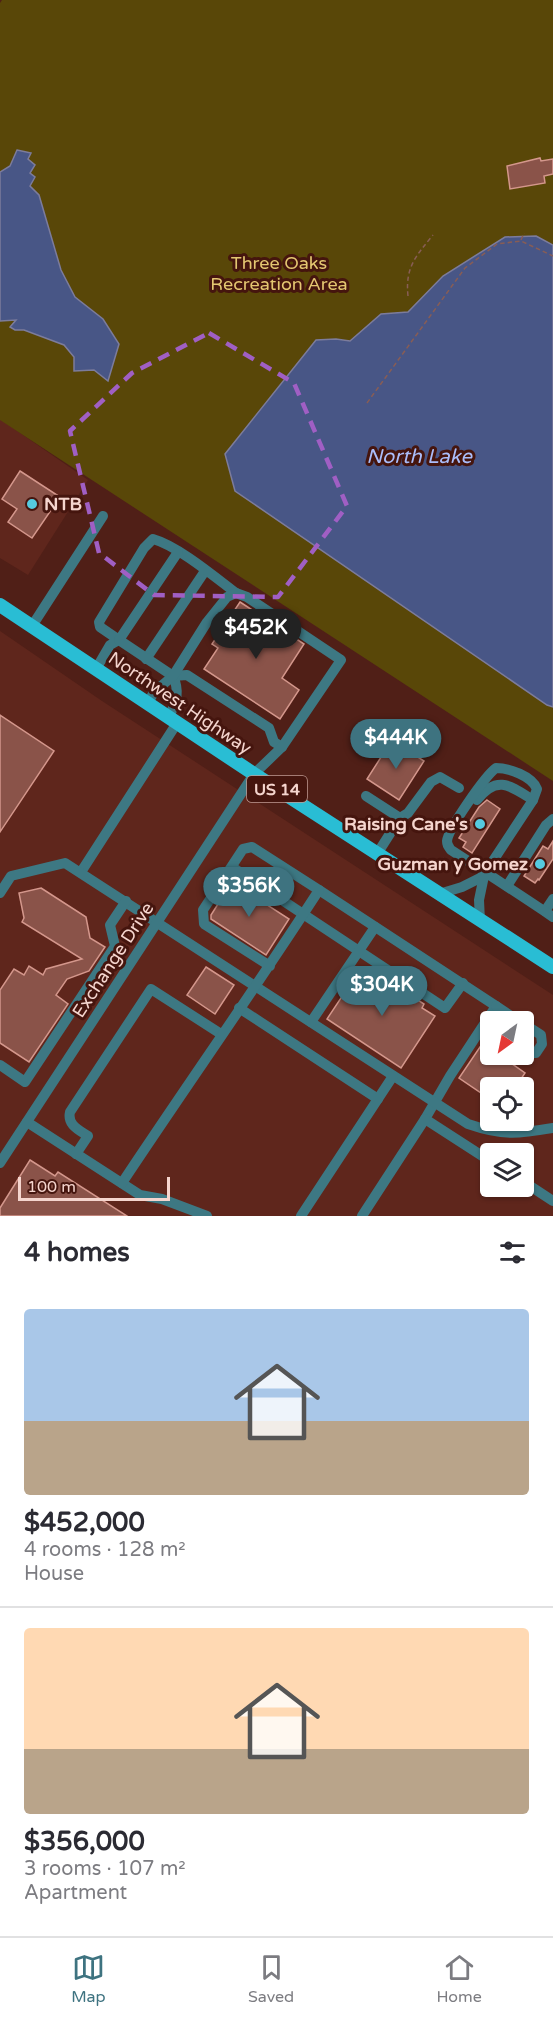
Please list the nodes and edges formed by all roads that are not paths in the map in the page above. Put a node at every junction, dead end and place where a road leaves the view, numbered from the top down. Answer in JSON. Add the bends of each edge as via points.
{"nodes":[{"id":1,"x":103,"y":516,"type":"dead end"},
{"id":2,"x":178,"y":552,"type":"junction"},
{"id":3,"x":205,"y":571,"type":"junction"},
{"id":4,"x":236,"y":593,"type":"junction"},
{"id":5,"x":0,"y":605,"type":"edge"},
{"id":6,"x":32,"y":626,"type":"junction"},
{"id":7,"x":119,"y":640,"type":"junction"},
{"id":8,"x":146,"y":659,"type":"junction"},
{"id":9,"x":96,"y":669,"type":"junction"},
{"id":10,"x":173,"y":676,"type":"junction"},
{"id":11,"x":148,"y":703,"type":"junction"},
{"id":12,"x":172,"y":720,"type":"junction"},
{"id":13,"x":282,"y":747,"type":"junction"},
{"id":14,"x":254,"y":774,"type":"junction"},
{"id":15,"x":459,"y":788,"type":"dead end"},
{"id":16,"x":366,"y":796,"type":"dead end"},
{"id":17,"x":533,"y":800,"type":"junction"},
{"id":18,"x":400,"y":818,"type":"junction"},
{"id":19,"x":551,"y":825,"type":"edge"},
{"id":20,"x":447,"y":838,"type":"junction"},
{"id":21,"x":377,"y":854,"type":"junction"},
{"id":22,"x":232,"y":867,"type":"junction"},
{"id":23,"x":81,"y":872,"type":"junction"},
{"id":24,"x":484,"y":874,"type":"junction"},
{"id":25,"x":507,"y":886,"type":"junction"},
{"id":26,"x":319,"y":890,"type":"junction"},
{"id":27,"x":0,"y":893,"type":"edge"},
{"id":28,"x":439,"y":894,"type":"junction"},
{"id":29,"x":553,"y":899,"type":"edge"},
{"id":30,"x":126,"y":902,"type":"junction"},
{"id":31,"x":303,"y":914,"type":"junction"},
{"id":32,"x":549,"y":914,"type":"edge"},
{"id":33,"x":480,"y":921,"type":"junction"},
{"id":34,"x":158,"y":922,"type":"junction"},
{"id":35,"x":375,"y":927,"type":"junction"},
{"id":36,"x":358,"y":951,"type":"junction"},
{"id":37,"x":270,"y":966,"type":"junction"},
{"id":38,"x":553,"y":967,"type":"edge"},
{"id":39,"x":463,"y":983,"type":"junction"},
{"id":40,"x":254,"y":986,"type":"junction"},
{"id":41,"x":496,"y":1006,"type":"junction"},
{"id":42,"x":239,"y":1008,"type":"junction"},
{"id":43,"x":494,"y":1011,"type":"edge"},
{"id":44,"x":504,"y":1011,"type":"edge"},
{"id":45,"x":311,"y":1022,"type":"junction"},
{"id":46,"x":534,"y":1031,"type":"edge"},
{"id":47,"x":221,"y":1034,"type":"junction"},
{"id":48,"x":480,"y":1035,"type":"edge"},
{"id":49,"x":534,"y":1053,"type":"edge"},
{"id":50,"x":0,"y":1065,"type":"edge"},
{"id":51,"x":393,"y":1076,"type":"junction"},
{"id":52,"x":378,"y":1099,"type":"junction"},
{"id":53,"x":435,"y":1104,"type":"junction"},
{"id":54,"x":425,"y":1119,"type":"junction"},
{"id":55,"x":27,"y":1122,"type":"junction"},
{"id":56,"x":553,"y":1128,"type":"edge"},
{"id":57,"x":76,"y":1154,"type":"junction"},
{"id":58,"x":480,"y":1155,"type":"edge"},
{"id":59,"x":0,"y":1163,"type":"edge"},
{"id":60,"x":122,"y":1183,"type":"junction"},
{"id":61,"x":534,"y":1189,"type":"edge"},
{"id":62,"x":553,"y":1201,"type":"edge"},
{"id":63,"x":207,"y":1216,"type":"edge"},
{"id":64,"x":301,"y":1216,"type":"edge"},
{"id":65,"x":362,"y":1216,"type":"edge"}],
"edges":[{"from":1,"to":6,"type":"lane"},
{"from":2,"to":3,"type":"lane"},
{"from":2,"to":7,"type":"lane"},
{"from":2,"to":7,"type":"lane","via":[[153,539],[144,548],[99,622],[100,627]]},
{"from":3,"to":4,"type":"lane"},
{"from":3,"to":8,"type":"lane"},
{"from":4,"to":10,"type":"lane","via":[[227,597],[207,622]]},
{"from":4,"to":13,"type":"lane","name":"Exchange Drive","via":[[341,660]]},
{"from":5,"to":6,"type":"main road","name":"Northwest Highway","number":"US 14"},
{"from":6,"to":9,"type":"main road","name":"Northwest Highway","number":"US 14"},
{"from":7,"to":8,"type":"lane"},
{"from":7,"to":9,"type":"lane","via":[[110,645]]},
{"from":8,"to":10,"type":"lane"},
{"from":9,"to":11,"type":"main road","name":"Northwest Highway","number":"US 14"},
{"from":10,"to":11,"type":"lane","via":[[154,692]]},
{"from":10,"to":12,"type":"lane","via":[[177,695]]},
{"from":10,"to":13,"type":"lane","via":[[187,675],[260,722]]},
{"from":11,"to":12,"type":"main road","name":"Northwest Highway","number":"US 14"},
{"from":12,"to":14,"type":"main road","name":"Northwest Highway","number":"US 14"},
{"from":12,"to":23,"type":"lane"},
{"from":13,"to":14,"type":"lane","name":"Exchange Drive"},
{"from":14,"to":21,"type":"main road","name":"Northwest Highway","number":"US 14"},
{"from":14,"to":34,"type":"lane","name":"Exchange Drive"},
{"from":15,"to":18,"type":"lane","via":[[440,777],[435,779]]},
{"from":16,"to":18,"type":"lane"},
{"from":17,"to":20,"type":"lane","via":[[510,786],[490,787],[454,836]]},
{"from":17,"to":20,"type":"lane","via":[[535,784],[513,771],[496,768],[479,787]]},
{"from":17,"to":24,"type":"lane"},
{"from":18,"to":21,"type":"lane"},
{"from":19,"to":25,"type":"lane"},
{"from":20,"to":24,"type":"lane","via":[[451,850]]},
{"from":21,"to":28,"type":"main road","name":"Northwest Highway","number":"US 14"},
{"from":22,"to":26,"type":"lane","via":[[243,849],[252,847]]},
{"from":22,"to":31,"type":"lane"},
{"from":22,"to":37,"type":"lane","via":[[203,910],[204,924]]},
{"from":23,"to":27,"type":"lane","via":[[65,863],[11,876]]},
{"from":23,"to":30,"type":"lane"},
{"from":24,"to":25,"type":"lane"},
{"from":24,"to":28,"type":"lane"},
{"from":24,"to":33,"type":"lane"},
{"from":25,"to":32,"type":"lane"},
{"from":26,"to":31,"type":"lane"},
{"from":26,"to":35,"type":"lane"},
{"from":28,"to":33,"type":"main road","name":"Northwest Highway","number":"US 14"},
{"from":29,"to":32,"type":"lane"},
{"from":30,"to":34,"type":"lane"},
{"from":30,"to":50,"type":"lane","via":[[110,925],[115,946],[25,1082]]},
{"from":31,"to":36,"type":"lane"},
{"from":31,"to":37,"type":"lane"},
{"from":33,"to":38,"type":"main road","name":"Northwest Highway","number":"US 14"},
{"from":34,"to":40,"type":"lane"},
{"from":34,"to":55,"type":"lane","name":"Exchange Drive"},
{"from":35,"to":36,"type":"lane"},
{"from":35,"to":39,"type":"lane"},
{"from":36,"to":39,"type":"lane","via":[[445,1008]]},
{"from":36,"to":45,"type":"lane"},
{"from":37,"to":40,"type":"lane"},
{"from":39,"to":41,"type":"lane"},
{"from":40,"to":42,"type":"lane"},
{"from":40,"to":45,"type":"lane"},
{"from":41,"to":43,"type":"lane"},
{"from":41,"to":44,"type":"lane"},
{"from":42,"to":47,"type":"lane"},
{"from":42,"to":52,"type":"lane"},
{"from":45,"to":51,"type":"lane"},
{"from":46,"to":49,"type":"lane","via":[[541,1035],[542,1044]]},
{"from":47,"to":57,"type":"lane","via":[[151,989],[70,1112],[70,1123],[88,1136]]},
{"from":47,"to":60,"type":"lane"},
{"from":48,"to":53,"type":"lane"},
{"from":51,"to":52,"type":"lane"},
{"from":51,"to":53,"type":"lane"},
{"from":52,"to":64,"type":"lane"},
{"from":53,"to":54,"type":"lane"},
{"from":53,"to":56,"type":"lane","via":[[468,1124],[500,1133],[533,1133]]},
{"from":54,"to":58,"type":"lane"},
{"from":54,"to":65,"type":"lane"},
{"from":55,"to":57,"type":"lane"},
{"from":55,"to":59,"type":"lane","name":"Exchange Drive"},
{"from":57,"to":60,"type":"lane"},
{"from":60,"to":63,"type":"lane","via":[[140,1195]]},
{"from":61,"to":62,"type":"lane"}]}
